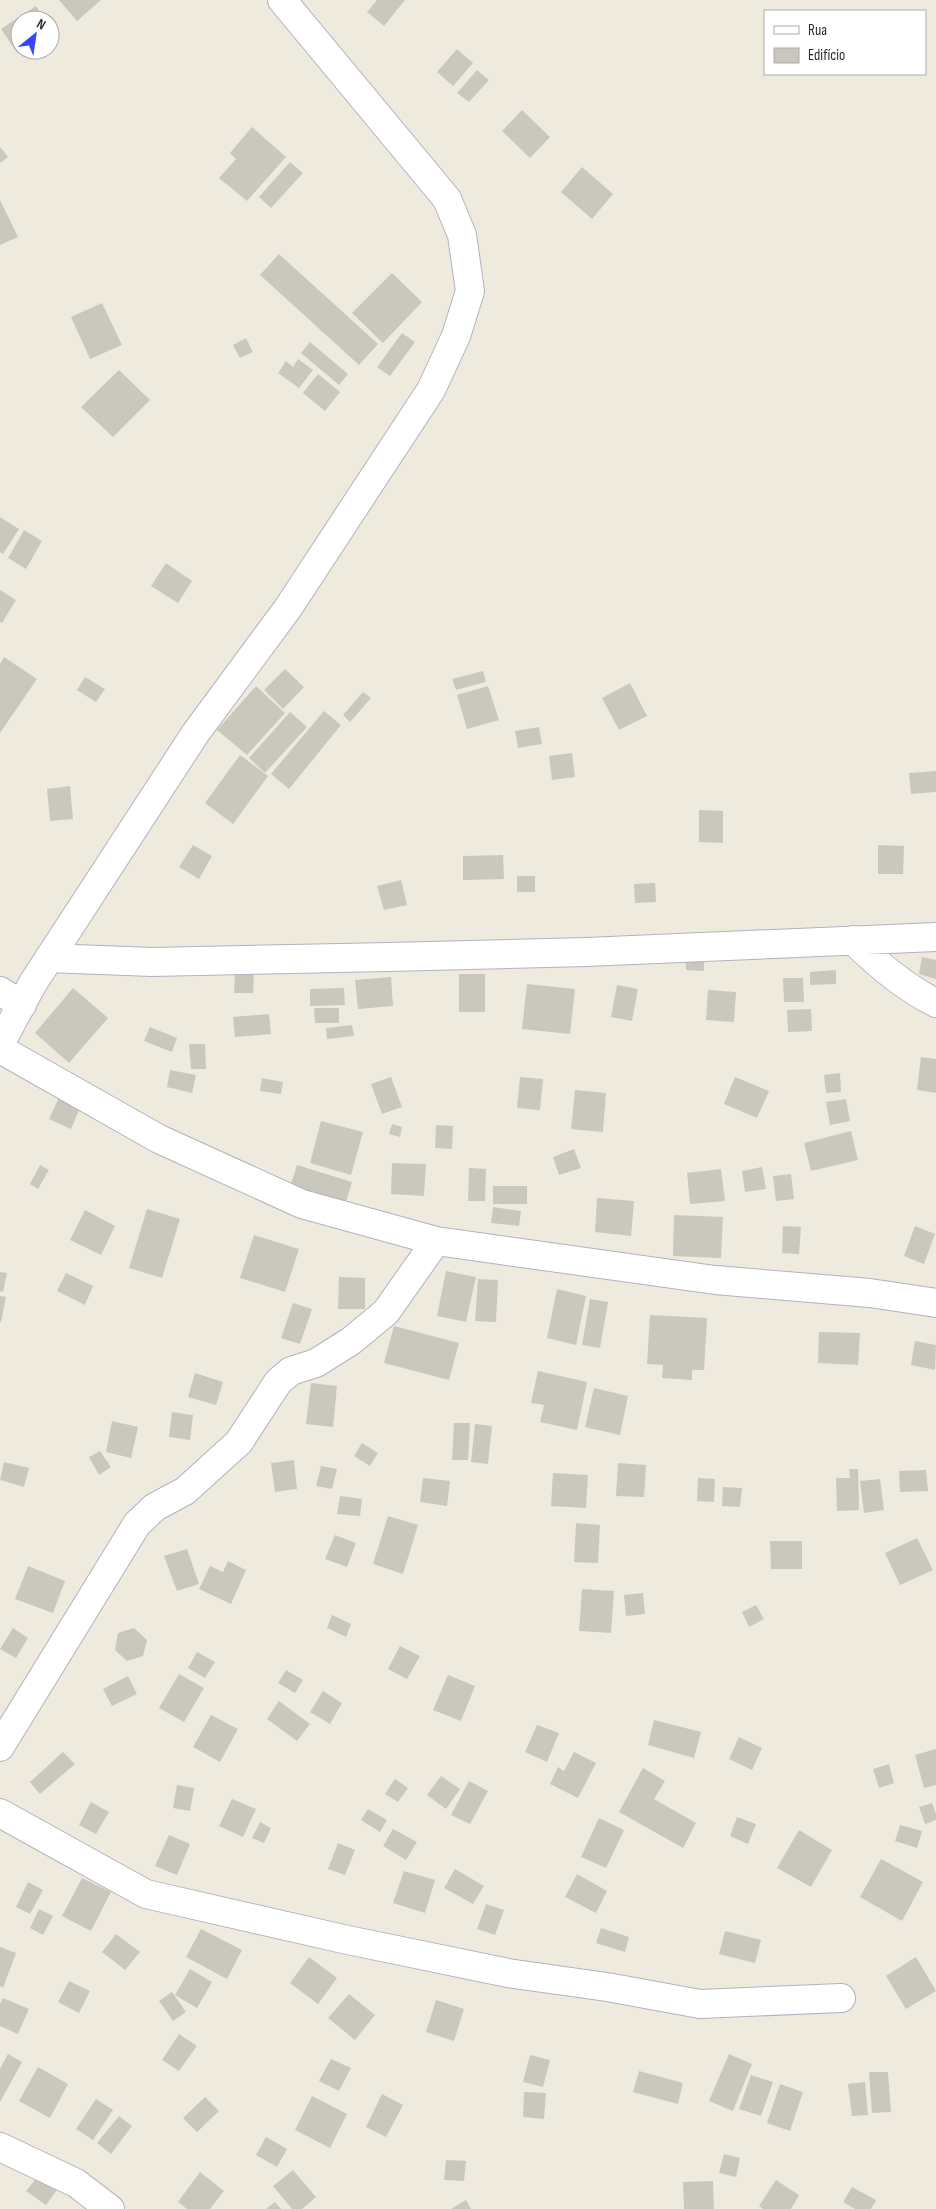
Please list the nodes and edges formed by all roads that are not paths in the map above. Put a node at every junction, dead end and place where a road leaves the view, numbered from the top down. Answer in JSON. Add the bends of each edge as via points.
{"nodes":[{"id":1,"x":282,"y":0,"type":"edge"},
{"id":2,"x":936,"y":937,"type":"edge"},
{"id":3,"x":852,"y":940,"type":"junction"},
{"id":4,"x":49,"y":958,"type":"junction"},
{"id":5,"x":11,"y":998,"type":"edge"},
{"id":6,"x":936,"y":1002,"type":"edge"},
{"id":7,"x":0,"y":1044,"type":"edge"},
{"id":8,"x":0,"y":1048,"type":"edge"},
{"id":9,"x":436,"y":1241,"type":"junction"},
{"id":10,"x":936,"y":1303,"type":"edge"},
{"id":11,"x":0,"y":1747,"type":"edge"},
{"id":12,"x":0,"y":1813,"type":"edge"},
{"id":13,"x":841,"y":1998,"type":"dead end"},
{"id":14,"x":0,"y":2147,"type":"edge"},
{"id":15,"x":110,"y":2209,"type":"edge"}],
"edges":[{"from":1,"to":4,"type":"street","via":[[446,199],[462,235],[470,291],[456,336],[430,390],[288,608],[194,734]]},
{"from":2,"to":3,"type":"street"},
{"from":3,"to":4,"type":"street","via":[[586,952],[152,962]]},
{"from":3,"to":6,"type":"street","via":[[886,972]]},
{"from":4,"to":5,"type":"street"},
{"from":5,"to":7,"type":"street"},
{"from":8,"to":9,"type":"street","via":[[160,1139],[302,1204]]},
{"from":9,"to":10,"type":"street","via":[[715,1280],[870,1293]]},
{"from":9,"to":11,"type":"street","via":[[386,1312],[344,1345],[316,1363],[291,1371],[278,1382],[239,1442],[185,1491],[155,1507],[137,1524]]},
{"from":12,"to":13,"type":"street","via":[[146,1894],[343,1939],[508,1973],[700,2004]]},
{"from":14,"to":15,"type":"street","via":[[76,2183]]}]}
